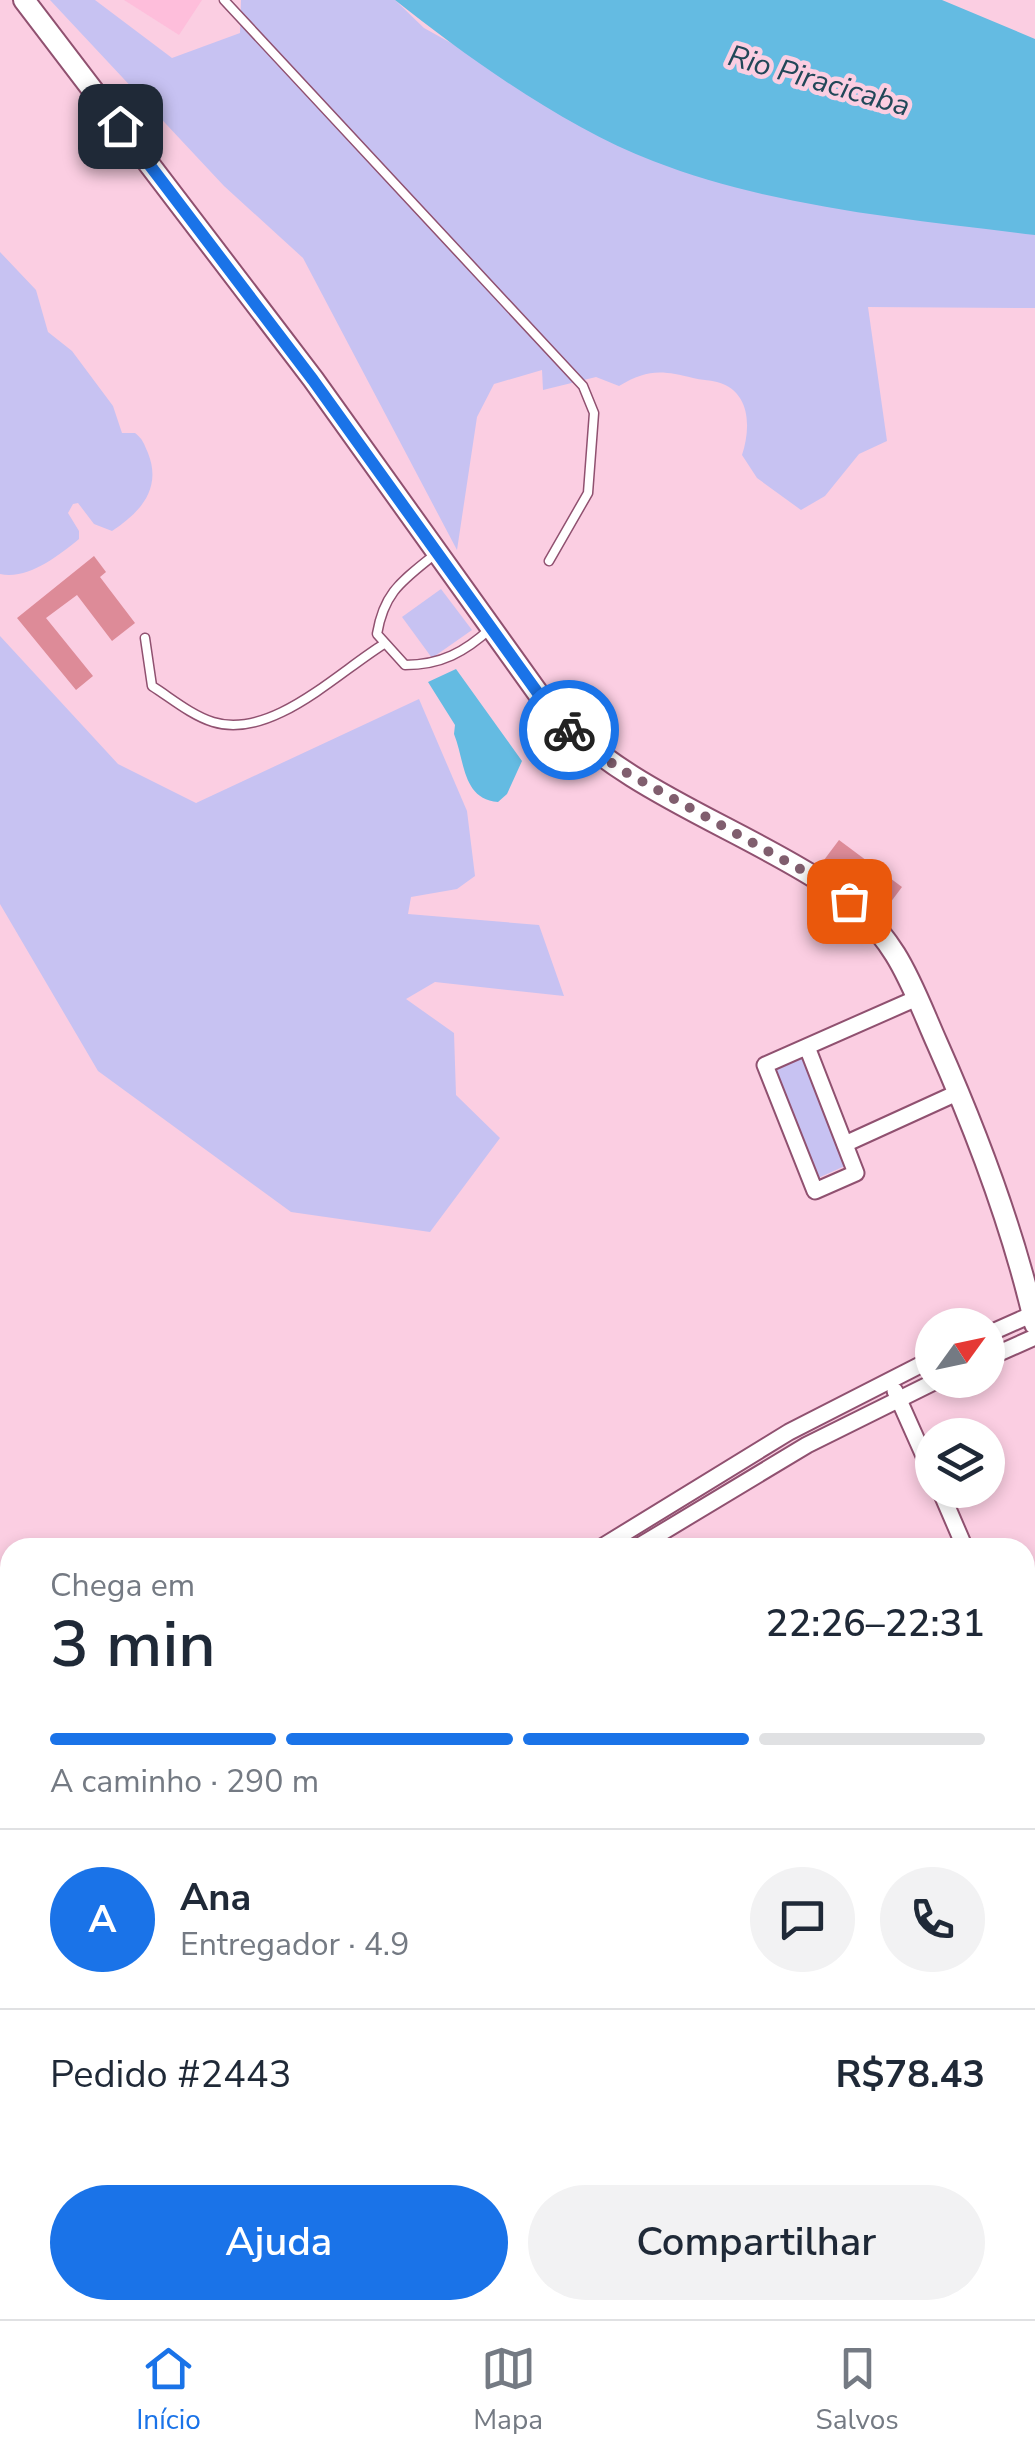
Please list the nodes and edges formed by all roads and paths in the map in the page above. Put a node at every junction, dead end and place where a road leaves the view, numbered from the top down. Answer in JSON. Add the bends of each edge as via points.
{"nodes":[{"id":1,"x":24,"y":0,"type":"edge"},
{"id":2,"x":224,"y":0,"type":"edge"},
{"id":3,"x":437,"y":552,"type":"junction"},
{"id":4,"x":550,"y":561,"type":"dead end"},
{"id":5,"x":491,"y":628,"type":"junction"},
{"id":6,"x":144,"y":638,"type":"dead end"},
{"id":7,"x":384,"y":644,"type":"junction"},
{"id":8,"x":917,"y":998,"type":"junction"},
{"id":9,"x":807,"y":1047,"type":"junction"},
{"id":10,"x":959,"y":1092,"type":"junction"},
{"id":11,"x":845,"y":1144,"type":"junction"},
{"id":12,"x":1034,"y":1319,"type":"edge"},
{"id":13,"x":1005,"y":1328,"type":"edge"},
{"id":14,"x":1035,"y":1337,"type":"edge"},
{"id":15,"x":1005,"y":1350,"type":"edge"},
{"id":16,"x":915,"y":1367,"type":"edge"},
{"id":17,"x":890,"y":1379,"type":"junction"},
{"id":18,"x":915,"y":1391,"type":"edge"},
{"id":19,"x":899,"y":1398,"type":"junction"},
{"id":20,"x":915,"y":1435,"type":"edge"},
{"id":21,"x":948,"y":1508,"type":"edge"},
{"id":22,"x":616,"y":1538,"type":"edge"},
{"id":23,"x":653,"y":1538,"type":"edge"},
{"id":24,"x":961,"y":1538,"type":"edge"}],
"edges":[{"from":1,"to":3,"type":"street"},
{"from":2,"to":4,"type":"lane","via":[[583,386],[594,413],[588,493]]},
{"from":3,"to":5,"type":"street"},
{"from":3,"to":7,"type":"lane","via":[[395,587],[381,609],[377,634]]},
{"from":5,"to":7,"type":"lane","via":[[466,650],[428,665],[404,665]]},
{"from":5,"to":8,"type":"street","via":[[550,710],[601,757],[849,901],[896,955]]},
{"from":6,"to":7,"type":"lane","via":[[152,686],[214,722],[246,726],[271,720]]},
{"from":8,"to":9,"type":"street"},
{"from":8,"to":10,"type":"street"},
{"from":9,"to":11,"type":"street"},
{"from":9,"to":11,"type":"street","via":[[765,1066],[814,1191],[856,1174]]},
{"from":10,"to":11,"type":"street"},
{"from":10,"to":12,"type":"street"},
{"from":12,"to":13,"type":"street"},
{"from":14,"to":15,"type":"street"},
{"from":16,"to":17,"type":"street"},
{"from":17,"to":19,"type":"street"},
{"from":17,"to":22,"type":"street"},
{"from":18,"to":19,"type":"street"},
{"from":19,"to":20,"type":"street"},
{"from":19,"to":23,"type":"street"},
{"from":21,"to":24,"type":"street"}]}
